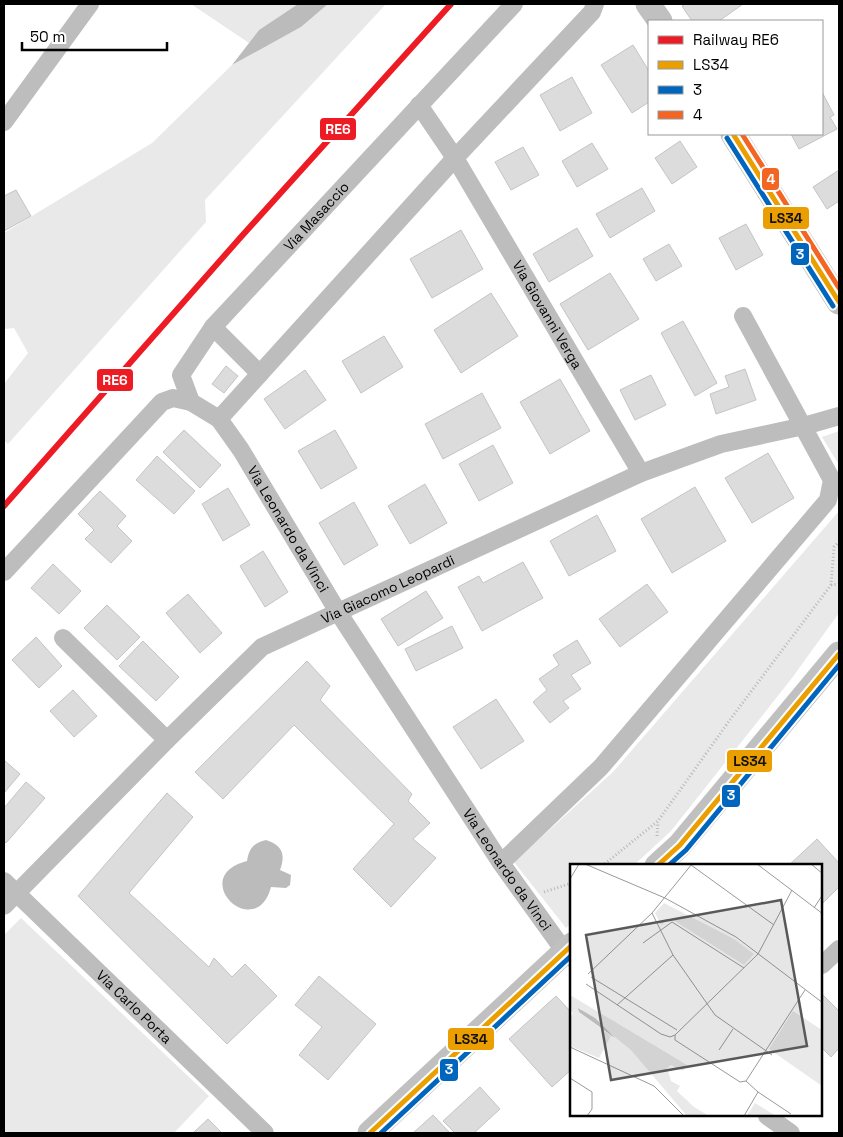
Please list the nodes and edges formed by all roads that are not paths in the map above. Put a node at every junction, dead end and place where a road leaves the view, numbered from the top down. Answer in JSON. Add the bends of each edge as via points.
{"nodes":[{"id":1,"x":90,"y":4,"type":"edge"},
{"id":2,"x":514,"y":4,"type":"edge"},
{"id":3,"x":594,"y":4,"type":"edge"},
{"id":4,"x":648,"y":4,"type":"edge"},
{"id":5,"x":659,"y":20,"type":"edge"},
{"id":6,"x":419,"y":105,"type":"junction"},
{"id":7,"x":4,"y":122,"type":"edge"},
{"id":8,"x":734,"y":135,"type":"edge"},
{"id":9,"x":454,"y":158,"type":"junction"},
{"id":10,"x":839,"y":302,"type":"edge"},
{"id":11,"x":743,"y":316,"type":"dead end"},
{"id":12,"x":213,"y":328,"type":"junction"},
{"id":13,"x":260,"y":374,"type":"junction"},
{"id":14,"x":191,"y":402,"type":"junction"},
{"id":15,"x":839,"y":416,"type":"edge"},
{"id":16,"x":219,"y":418,"type":"junction"},
{"id":17,"x":804,"y":426,"type":"junction"},
{"id":18,"x":641,"y":473,"type":"junction"},
{"id":19,"x":4,"y":572,"type":"edge"},
{"id":20,"x":338,"y":612,"type":"junction"},
{"id":21,"x":64,"y":638,"type":"dead end"},
{"id":22,"x":839,"y":654,"type":"edge"},
{"id":23,"x":167,"y":740,"type":"junction"},
{"id":24,"x":501,"y":863,"type":"junction"},
{"id":25,"x":660,"y":864,"type":"edge"},
{"id":26,"x":4,"y":881,"type":"edge"},
{"id":27,"x":17,"y":894,"type":"junction"},
{"id":28,"x":4,"y":906,"type":"edge"},
{"id":29,"x":839,"y":948,"type":"edge"},
{"id":30,"x":569,"y":952,"type":"edge"},
{"id":31,"x":823,"y":965,"type":"edge"},
{"id":32,"x":768,"y":1117,"type":"edge"},
{"id":33,"x":265,"y":1133,"type":"edge"},
{"id":34,"x":370,"y":1133,"type":"edge"},
{"id":35,"x":791,"y":1133,"type":"edge"}],
"edges":[{"from":1,"to":7,"type":"street"},
{"from":2,"to":6,"type":"street","name":"Via Masaccio"},
{"from":3,"to":9,"type":"street","via":[[592,12]]},
{"from":4,"to":5,"type":"street"},
{"from":6,"to":9,"type":"street"},
{"from":6,"to":12,"type":"street","name":"Via Masaccio"},
{"from":8,"to":10,"type":"street"},
{"from":9,"to":13,"type":"street"},
{"from":9,"to":18,"type":"street","name":"Via Giovanni Verga"},
{"from":11,"to":17,"type":"street"},
{"from":12,"to":13,"type":"street"},
{"from":12,"to":14,"type":"street","name":"Via Masaccio","via":[[181,375]]},
{"from":13,"to":16,"type":"street"},
{"from":14,"to":16,"type":"street","name":"Via Leonardo da Vinci"},
{"from":14,"to":19,"type":"street","name":"Via Leonardo da Vinci","via":[[172,398],[162,402]]},
{"from":15,"to":17,"type":"street","name":"Via Giacomo Leopardi"},
{"from":16,"to":20,"type":"street","name":"Via Leonardo da Vinci"},
{"from":17,"to":18,"type":"street","name":"Via Giacomo Leopardi","via":[[721,444]]},
{"from":17,"to":24,"type":"street","via":[[832,480],[828,500],[601,767]]},
{"from":18,"to":20,"type":"street","name":"Via Giacomo Leopardi"},
{"from":20,"to":23,"type":"street","name":"Via Giacomo Leopardi","via":[[262,647]]},
{"from":20,"to":24,"type":"street","name":"Via Leonardo da Vinci"},
{"from":21,"to":23,"type":"street"},
{"from":22,"to":25,"type":"street","via":[[680,845]]},
{"from":23,"to":27,"type":"street","name":"Via Giacomo Leopardi"},
{"from":24,"to":30,"type":"street","name":"Via Leonardo da Vinci"},
{"from":26,"to":27,"type":"street","name":"Via Carlo Porta"},
{"from":27,"to":28,"type":"street","name":"Via Giacomo Leopardi"},
{"from":27,"to":33,"type":"street","name":"Via Carlo Porta"},
{"from":29,"to":31,"type":"street"},
{"from":30,"to":34,"type":"street"},
{"from":32,"to":35,"type":"street"}]}
